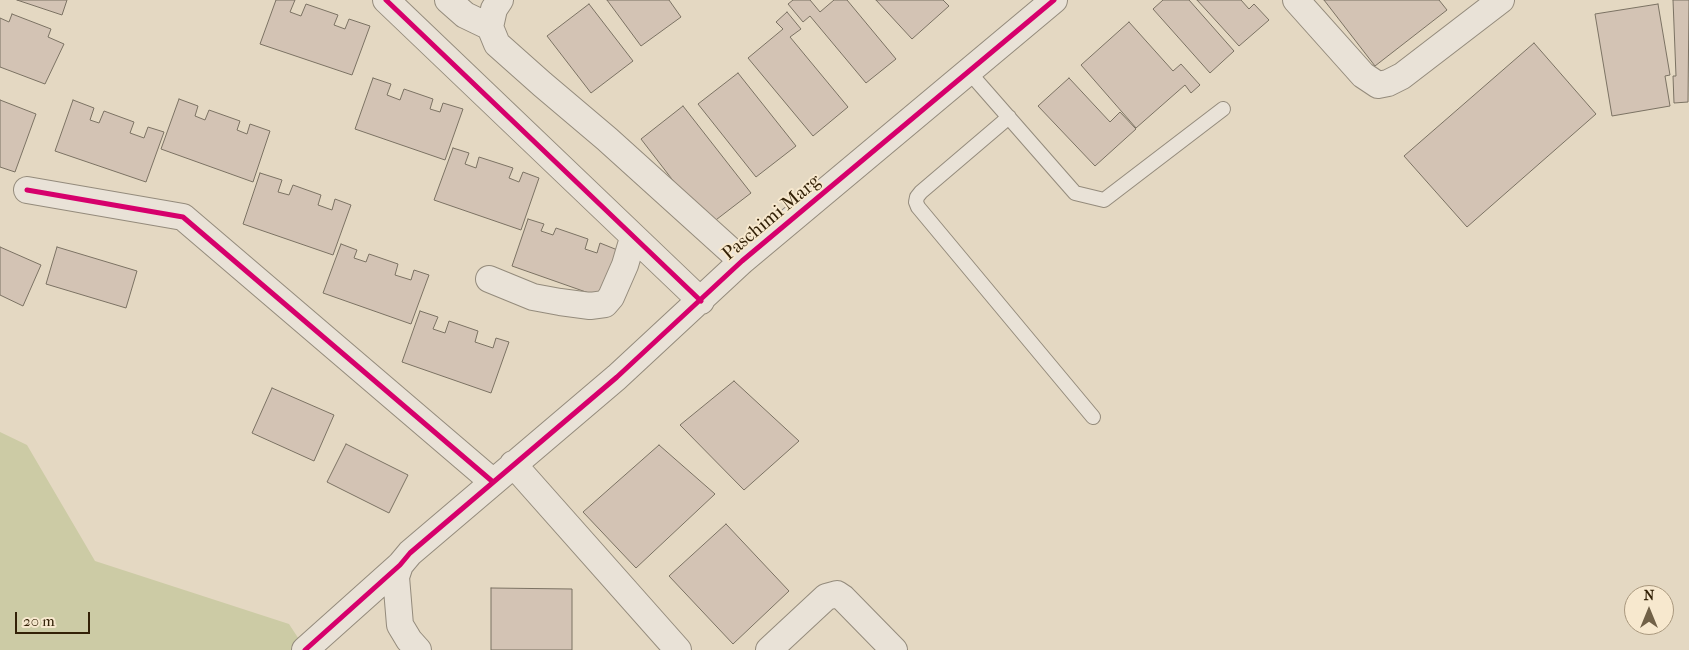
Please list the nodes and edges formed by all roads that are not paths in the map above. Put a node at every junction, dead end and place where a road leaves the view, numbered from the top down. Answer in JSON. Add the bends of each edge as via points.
{"nodes":[{"id":1,"x":386,"y":0,"type":"edge"},
{"id":2,"x":448,"y":0,"type":"edge"},
{"id":3,"x":500,"y":0,"type":"edge"},
{"id":4,"x":1054,"y":0,"type":"edge"},
{"id":5,"x":1296,"y":0,"type":"edge"},
{"id":6,"x":1501,"y":0,"type":"edge"},
{"id":7,"x":490,"y":27,"type":"junction"},
{"id":8,"x":969,"y":72,"type":"junction"},
{"id":9,"x":1223,"y":110,"type":"dead end"},
{"id":10,"x":1009,"y":117,"type":"junction"},
{"id":11,"x":28,"y":190,"type":"dead end"},
{"id":12,"x":633,"y":238,"type":"junction"},
{"id":13,"x":742,"y":261,"type":"junction"},
{"id":14,"x":489,"y":279,"type":"dead end"},
{"id":15,"x":701,"y":301,"type":"junction"},
{"id":16,"x":1093,"y":417,"type":"dead end"},
{"id":17,"x":513,"y":464,"type":"junction"},
{"id":18,"x":493,"y":482,"type":"junction"},
{"id":19,"x":400,"y":565,"type":"junction"},
{"id":20,"x":305,"y":650,"type":"edge"},
{"id":21,"x":418,"y":650,"type":"edge"},
{"id":22,"x":678,"y":650,"type":"edge"},
{"id":23,"x":769,"y":650,"type":"edge"},
{"id":24,"x":894,"y":650,"type":"edge"}],
"edges":[{"from":1,"to":12,"type":"street"},
{"from":2,"to":7,"type":"street","via":[[465,15]]},
{"from":3,"to":7,"type":"street","via":[[494,9]]},
{"from":4,"to":8,"type":"street","name":"Paschimi Marg"},
{"from":5,"to":6,"type":"street","via":[[1363,76],[1378,85],[1402,76]]},
{"from":7,"to":13,"type":"street","via":[[497,44],[511,58],[607,138]]},
{"from":8,"to":10,"type":"lane"},
{"from":8,"to":13,"type":"street","name":"Paschimi Marg"},
{"from":9,"to":10,"type":"lane","via":[[1104,200],[1075,193]]},
{"from":10,"to":16,"type":"lane","via":[[921,192],[916,202]]},
{"from":11,"to":18,"type":"street","via":[[183,217]]},
{"from":12,"to":14,"type":"street","via":[[625,266],[605,304],[590,306],[560,302],[533,296]]},
{"from":12,"to":15,"type":"street"},
{"from":13,"to":15,"type":"street","name":"Paschimi Marg"},
{"from":15,"to":17,"type":"street","name":"Paschimi Marg"},
{"from":17,"to":18,"type":"street","name":"Paschimi Marg"},
{"from":17,"to":22,"type":"street"},
{"from":18,"to":19,"type":"street","name":"Paschimi Marg"},
{"from":19,"to":20,"type":"street","name":"Paschimi Marg"},
{"from":19,"to":21,"type":"street","via":[[396,576],[400,625]]},
{"from":23,"to":24,"type":"street","via":[[826,597],[837,594]]}]}
